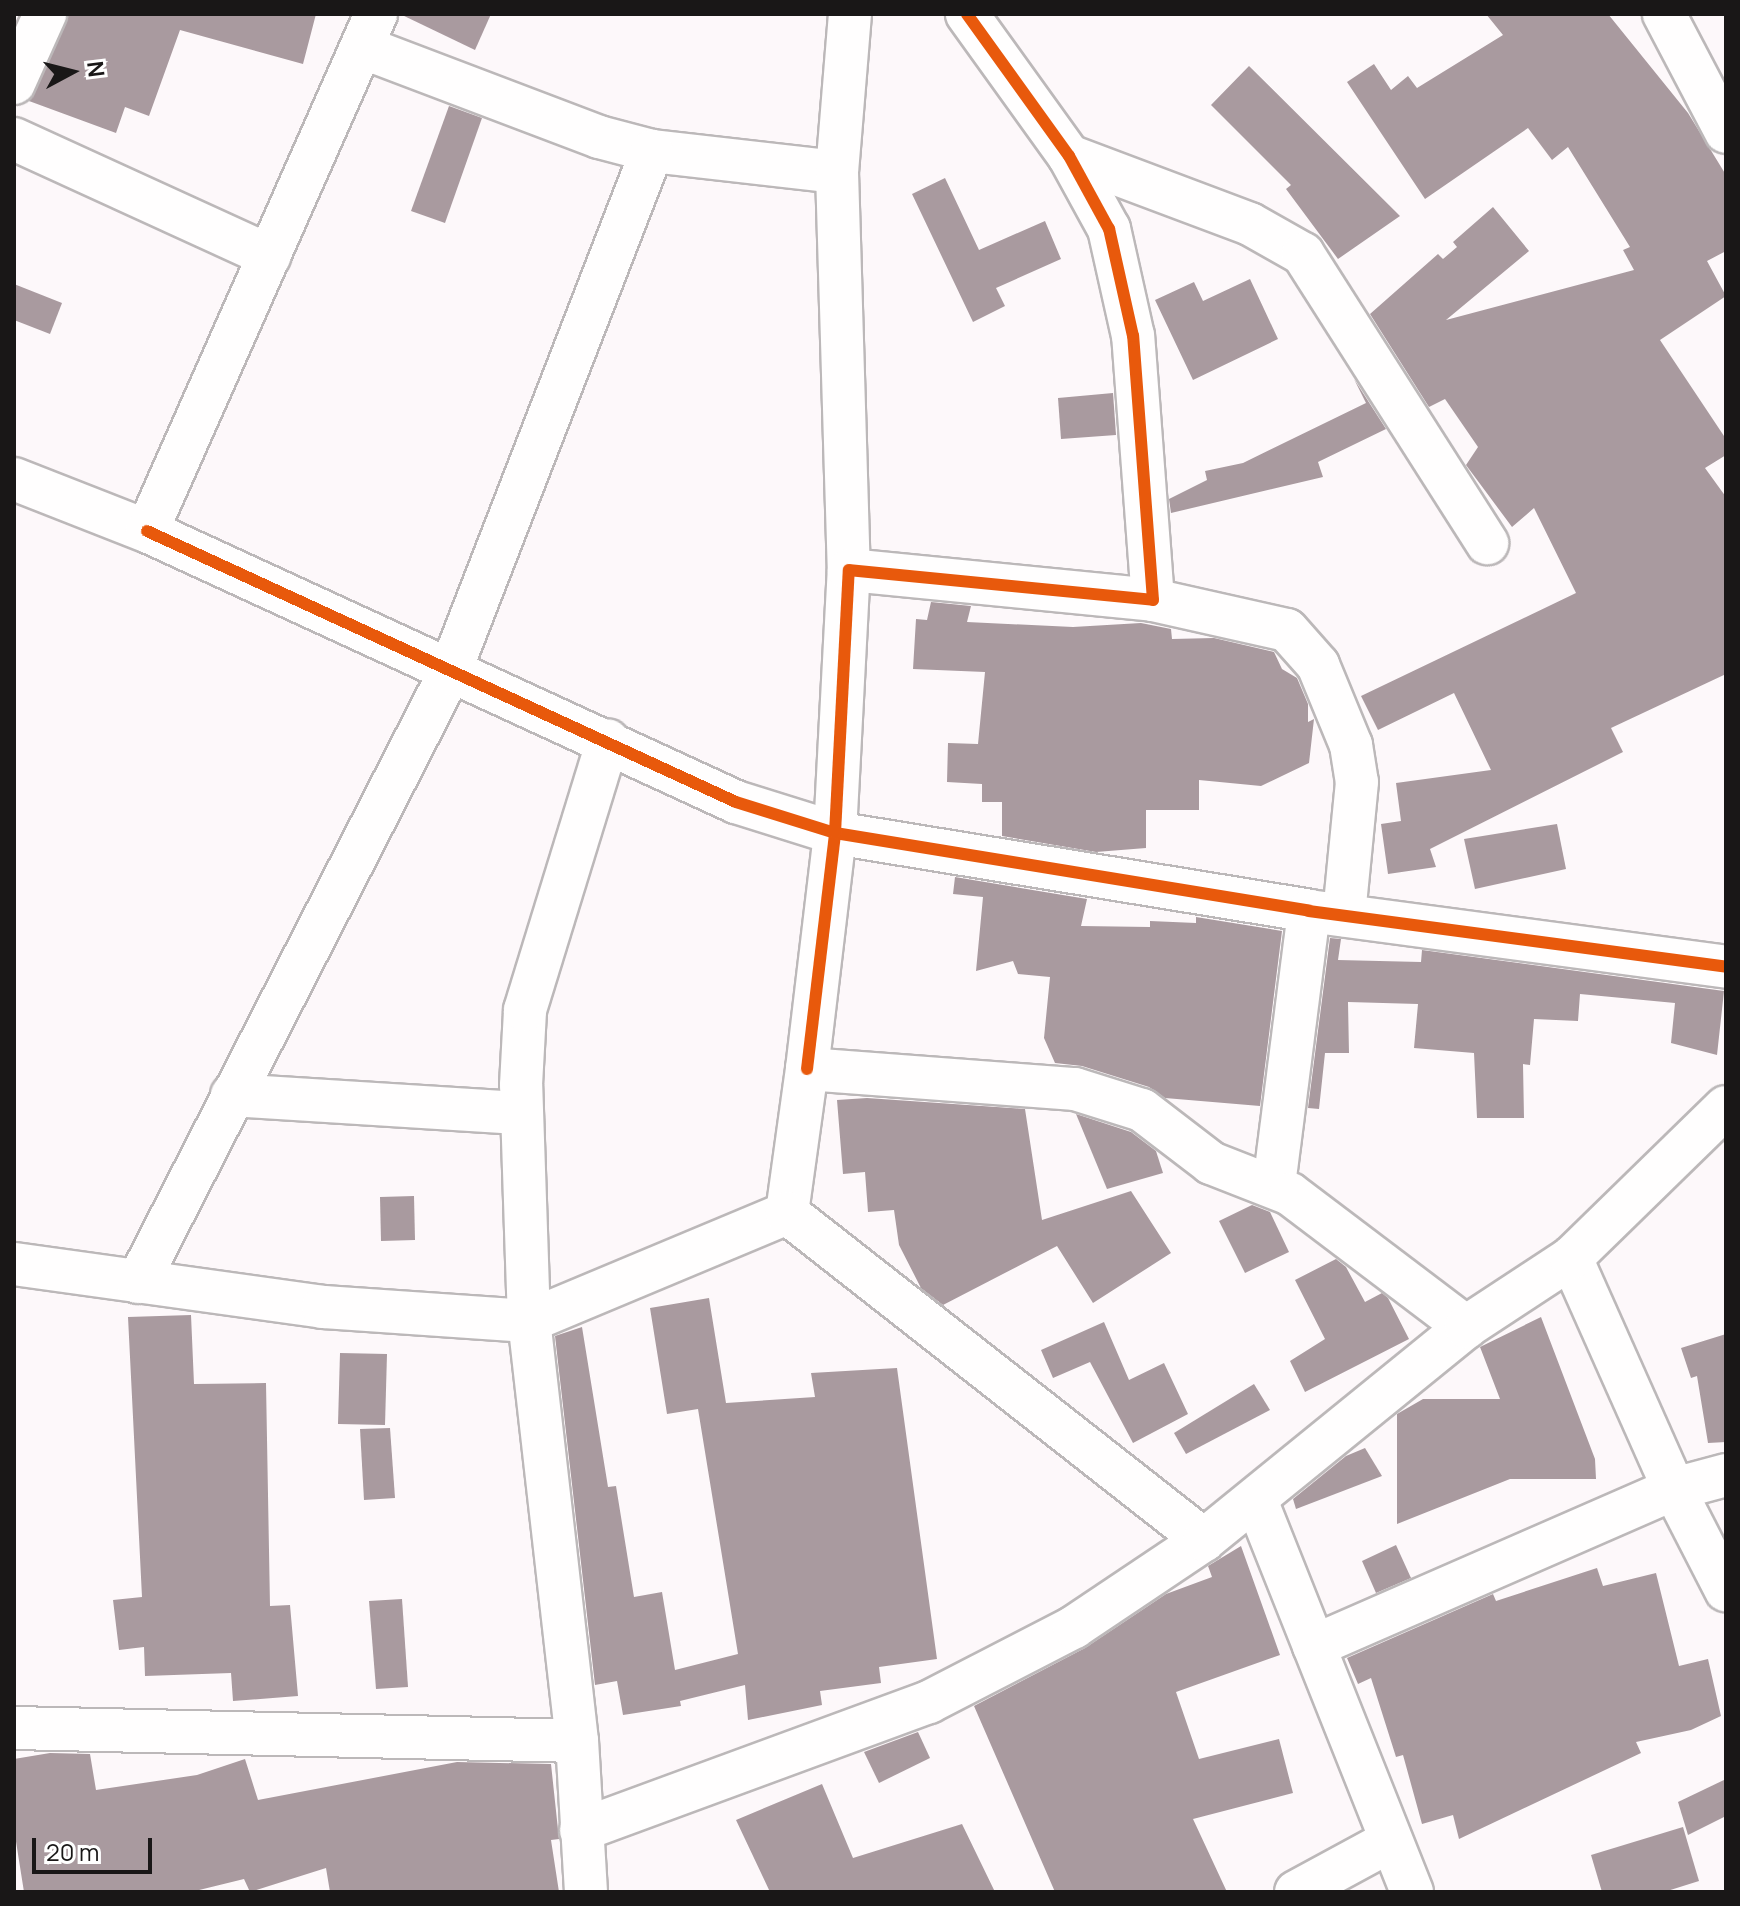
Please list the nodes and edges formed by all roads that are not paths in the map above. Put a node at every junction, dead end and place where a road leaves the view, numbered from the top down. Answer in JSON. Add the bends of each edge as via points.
{"nodes":[{"id":1,"x":45,"y":14,"type":"edge"},
{"id":2,"x":850,"y":14,"type":"edge"},
{"id":3,"x":967,"y":14,"type":"edge"},
{"id":4,"x":1664,"y":14,"type":"edge"},
{"id":5,"x":369,"y":30,"type":"edge"},
{"id":6,"x":14,"y":83,"type":"edge"},
{"id":7,"x":1726,"y":132,"type":"edge"},
{"id":8,"x":14,"y":139,"type":"edge"},
{"id":9,"x":652,"y":151,"type":"junction"},
{"id":10,"x":1069,"y":156,"type":"junction"},
{"id":11,"x":837,"y":172,"type":"junction"},
{"id":12,"x":269,"y":256,"type":"junction"},
{"id":13,"x":14,"y":479,"type":"edge"},
{"id":14,"x":147,"y":531,"type":"junction"},
{"id":15,"x":1487,"y":543,"type":"dead end"},
{"id":16,"x":849,"y":570,"type":"junction"},
{"id":17,"x":1153,"y":600,"type":"junction"},
{"id":18,"x":449,"y":674,"type":"junction"},
{"id":19,"x":608,"y":741,"type":"junction"},
{"id":20,"x":835,"y":833,"type":"junction"},
{"id":21,"x":1326,"y":913,"type":"junction"},
{"id":22,"x":1726,"y":967,"type":"edge"},
{"id":23,"x":807,"y":1069,"type":"junction"},
{"id":24,"x":232,"y":1095,"type":"junction"},
{"id":25,"x":1726,"y":1107,"type":"edge"},
{"id":26,"x":521,"y":1113,"type":"junction"},
{"id":27,"x":1274,"y":1185,"type":"junction"},
{"id":28,"x":787,"y":1213,"type":"junction"},
{"id":29,"x":1571,"y":1258,"type":"junction"},
{"id":30,"x":14,"y":1264,"type":"edge"},
{"id":31,"x":138,"y":1282,"type":"junction"},
{"id":32,"x":529,"y":1321,"type":"junction"},
{"id":33,"x":1466,"y":1327,"type":"junction"},
{"id":34,"x":1726,"y":1475,"type":"edge"},
{"id":35,"x":1674,"y":1489,"type":"junction"},
{"id":36,"x":1256,"y":1500,"type":"junction"},
{"id":37,"x":1204,"y":1540,"type":"junction"},
{"id":38,"x":1726,"y":1590,"type":"edge"},
{"id":39,"x":1314,"y":1646,"type":"junction"},
{"id":40,"x":14,"y":1728,"type":"edge"},
{"id":41,"x":577,"y":1741,"type":"junction"},
{"id":42,"x":581,"y":1830,"type":"junction"},
{"id":43,"x":1390,"y":1841,"type":"junction"},
{"id":44,"x":586,"y":1892,"type":"edge"},
{"id":45,"x":1296,"y":1892,"type":"edge"},
{"id":46,"x":1412,"y":1892,"type":"edge"}],
"edges":[{"from":1,"to":6,"type":"street"},
{"from":2,"to":11,"type":"street"},
{"from":3,"to":10,"type":"street"},
{"from":4,"to":7,"type":"street"},
{"from":5,"to":9,"type":"street","via":[[599,137]]},
{"from":5,"to":12,"type":"street"},
{"from":8,"to":12,"type":"street"},
{"from":9,"to":11,"type":"street"},
{"from":9,"to":18,"type":"street"},
{"from":10,"to":15,"type":"street","via":[[1250,224],[1303,254]]},
{"from":10,"to":17,"type":"street","via":[[1109,229],[1129,303]]},
{"from":11,"to":16,"type":"street"},
{"from":12,"to":14,"type":"street"},
{"from":13,"to":14,"type":"street"},
{"from":14,"to":18,"type":"street"},
{"from":16,"to":17,"type":"street"},
{"from":16,"to":20,"type":"street"},
{"from":17,"to":21,"type":"street","via":[[1287,630],[1318,665],[1351,745],[1357,782]]},
{"from":18,"to":19,"type":"street"},
{"from":18,"to":24,"type":"street"},
{"from":19,"to":20,"type":"street","via":[[736,802]]},
{"from":19,"to":26,"type":"street","via":[[525,1010]]},
{"from":20,"to":21,"type":"street"},
{"from":20,"to":23,"type":"street"},
{"from":21,"to":22,"type":"street"},
{"from":21,"to":27,"type":"street"},
{"from":23,"to":27,"type":"street","via":[[1089,1092],[1142,1110],[1211,1163]]},
{"from":23,"to":28,"type":"street"},
{"from":24,"to":26,"type":"street"},
{"from":24,"to":31,"type":"street"},
{"from":25,"to":29,"type":"street"},
{"from":26,"to":32,"type":"street"},
{"from":27,"to":33,"type":"street"},
{"from":28,"to":32,"type":"street"},
{"from":28,"to":37,"type":"street"},
{"from":29,"to":33,"type":"street"},
{"from":29,"to":35,"type":"street"},
{"from":30,"to":31,"type":"street"},
{"from":31,"to":32,"type":"street","via":[[323,1307]]},
{"from":32,"to":41,"type":"street"},
{"from":33,"to":36,"type":"street"},
{"from":34,"to":35,"type":"street"},
{"from":35,"to":38,"type":"street"},
{"from":35,"to":39,"type":"street"},
{"from":36,"to":37,"type":"street"},
{"from":36,"to":39,"type":"street"},
{"from":37,"to":42,"type":"street","via":[[1074,1627],[929,1702]]},
{"from":39,"to":43,"type":"street"},
{"from":40,"to":41,"type":"street"},
{"from":41,"to":42,"type":"street"},
{"from":42,"to":44,"type":"street"},
{"from":43,"to":45,"type":"street"},
{"from":43,"to":46,"type":"street"}]}
